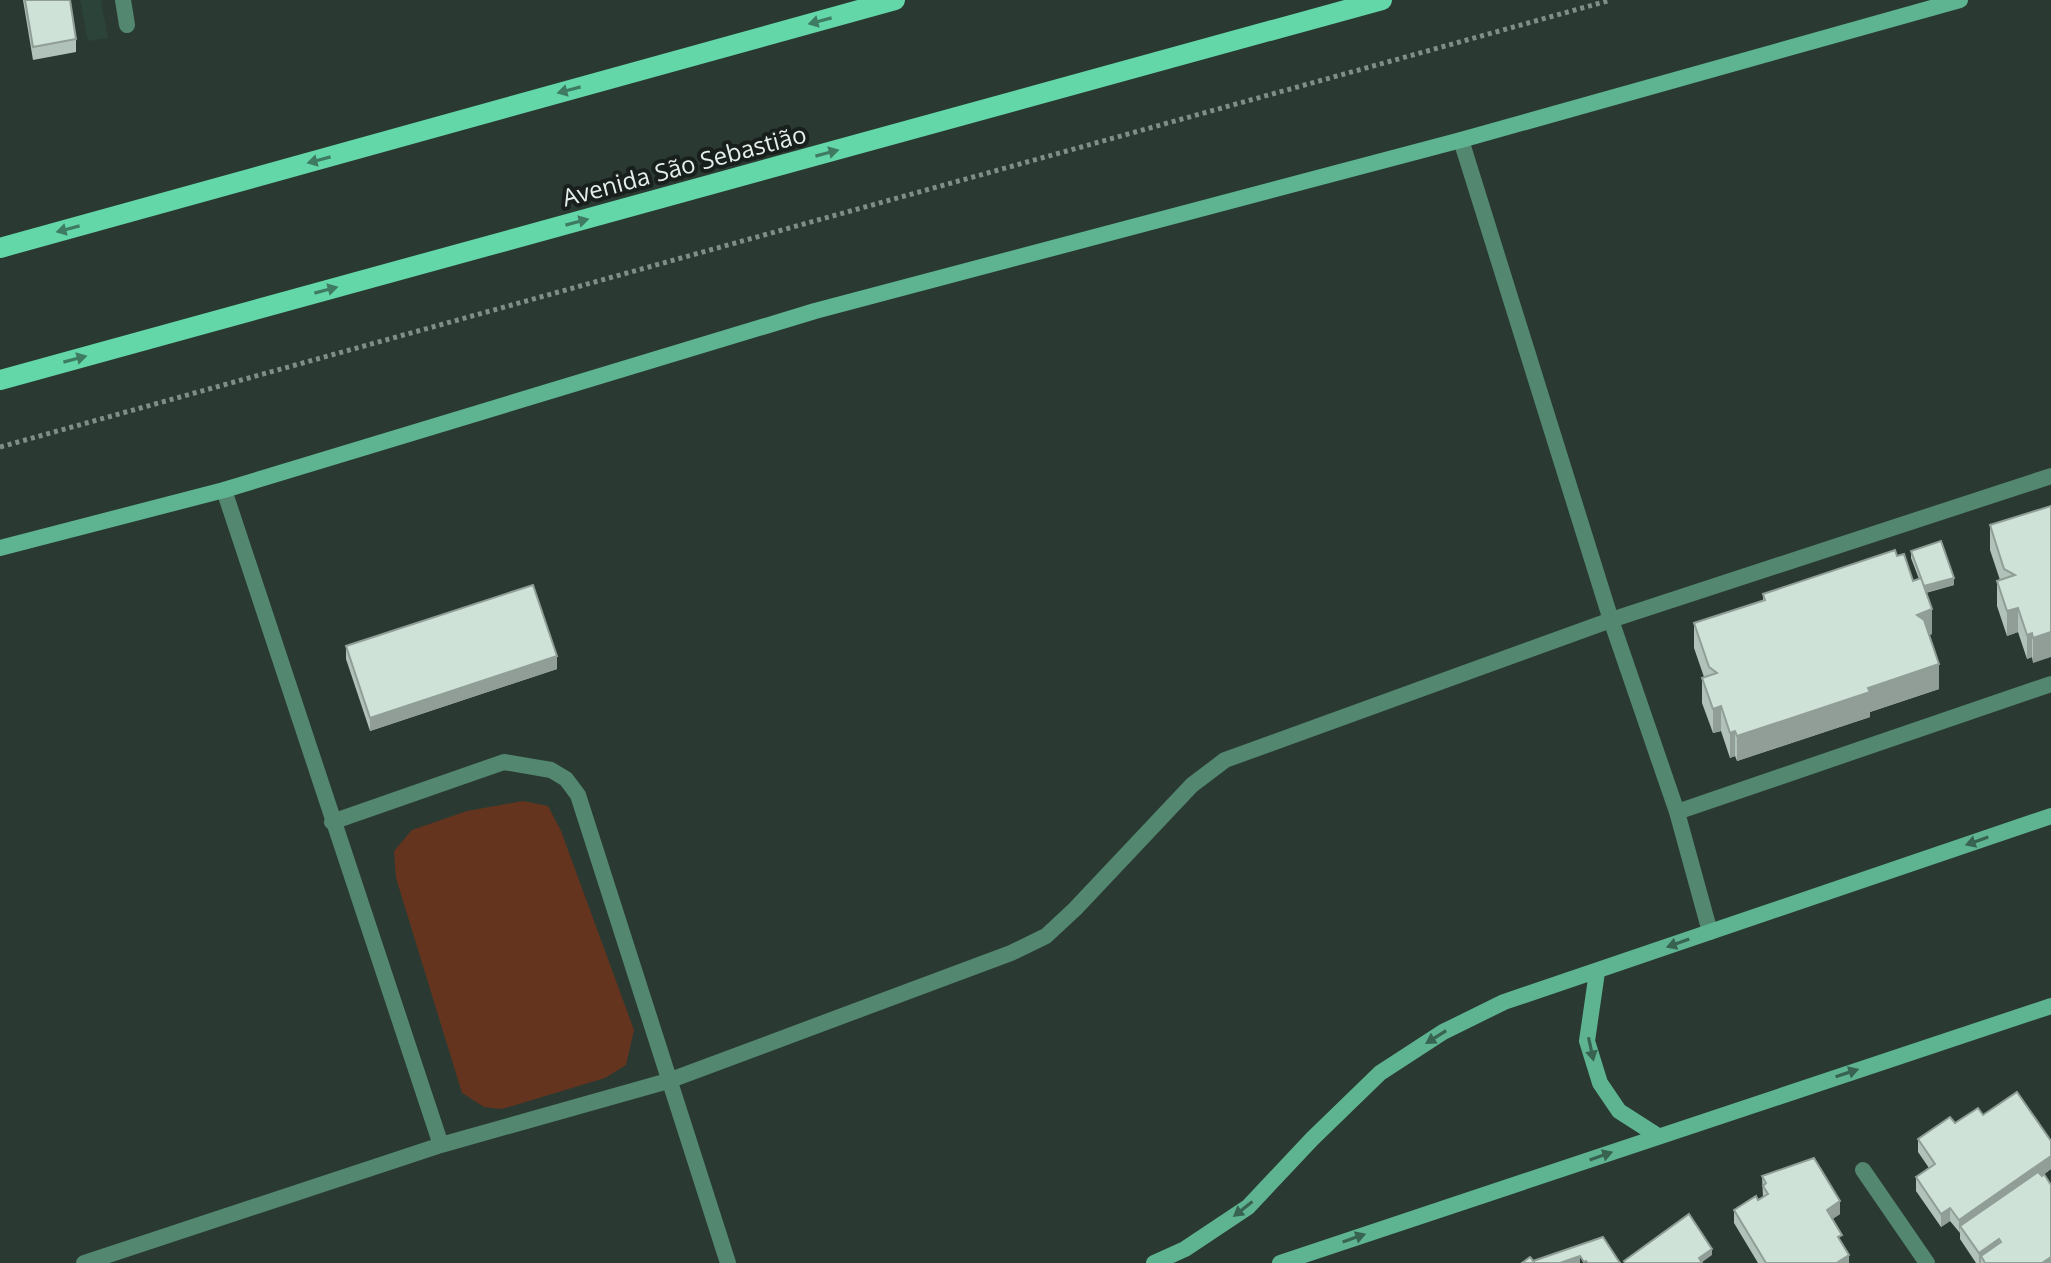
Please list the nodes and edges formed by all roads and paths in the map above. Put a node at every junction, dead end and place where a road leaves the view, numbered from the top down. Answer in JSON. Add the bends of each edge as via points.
{"nodes":[{"id":1,"x":123,"y":0,"type":"edge"},
{"id":2,"x":895,"y":0,"type":"edge"},
{"id":3,"x":1382,"y":0,"type":"edge"},
{"id":4,"x":1611,"y":0,"type":"edge"},
{"id":5,"x":1960,"y":0,"type":"edge"},
{"id":6,"x":127,"y":25,"type":"dead end"},
{"id":7,"x":1461,"y":140,"type":"junction"},
{"id":8,"x":0,"y":248,"type":"edge"},
{"id":9,"x":0,"y":380,"type":"edge"},
{"id":10,"x":0,"y":447,"type":"edge"},
{"id":11,"x":2051,"y":476,"type":"edge"},
{"id":12,"x":224,"y":490,"type":"junction"},
{"id":13,"x":0,"y":548,"type":"edge"},
{"id":14,"x":1611,"y":620,"type":"junction"},
{"id":15,"x":2051,"y":684,"type":"edge"},
{"id":16,"x":1677,"y":812,"type":"junction"},
{"id":17,"x":2051,"y":816,"type":"edge"},
{"id":18,"x":332,"y":822,"type":"junction"},
{"id":19,"x":1710,"y":932,"type":"junction"},
{"id":20,"x":1597,"y":972,"type":"junction"},
{"id":21,"x":2051,"y":1006,"type":"edge"},
{"id":22,"x":668,"y":1081,"type":"junction"},
{"id":23,"x":1658,"y":1136,"type":"junction"},
{"id":24,"x":441,"y":1145,"type":"junction"},
{"id":25,"x":1863,"y":1170,"type":"dead end"},
{"id":26,"x":84,"y":1263,"type":"edge"},
{"id":27,"x":728,"y":1263,"type":"edge"},
{"id":28,"x":1154,"y":1263,"type":"edge"},
{"id":29,"x":1280,"y":1263,"type":"edge"},
{"id":30,"x":1927,"y":1263,"type":"edge"}],
"edges":[{"from":1,"to":6,"type":"street"},
{"from":2,"to":8,"type":"main road","one_way":true},
{"from":9,"to":3,"type":"main road","name":"Avenida São Sebastião","one_way":true},
{"from":4,"to":10,"type":"path"},
{"from":5,"to":7,"type":"street"},
{"from":7,"to":12,"type":"street","via":[[815,311]]},
{"from":7,"to":14,"type":"street"},
{"from":11,"to":14,"type":"street"},
{"from":12,"to":13,"type":"street"},
{"from":12,"to":18,"type":"street"},
{"from":14,"to":16,"type":"street"},
{"from":14,"to":22,"type":"street","via":[[1225,760],[1192,785],[1046,936]]},
{"from":15,"to":16,"type":"street"},
{"from":16,"to":19,"type":"street"},
{"from":17,"to":19,"type":"street","one_way":true},
{"from":18,"to":22,"type":"street","via":[[504,762],[551,770],[566,779],[578,795]]},
{"from":18,"to":24,"type":"street"},
{"from":19,"to":20,"type":"street","one_way":true},
{"from":20,"to":23,"type":"street","one_way":true,"via":[[1587,1041],[1600,1083],[1619,1111]]},
{"from":20,"to":28,"type":"street","one_way":true,"via":[[1504,1002],[1443,1032],[1380,1073],[1248,1207]]},
{"from":23,"to":21,"type":"street","one_way":true},
{"from":22,"to":24,"type":"street"},
{"from":22,"to":27,"type":"street"},
{"from":29,"to":23,"type":"street","one_way":true},
{"from":24,"to":26,"type":"street"},
{"from":25,"to":30,"type":"street"}]}
